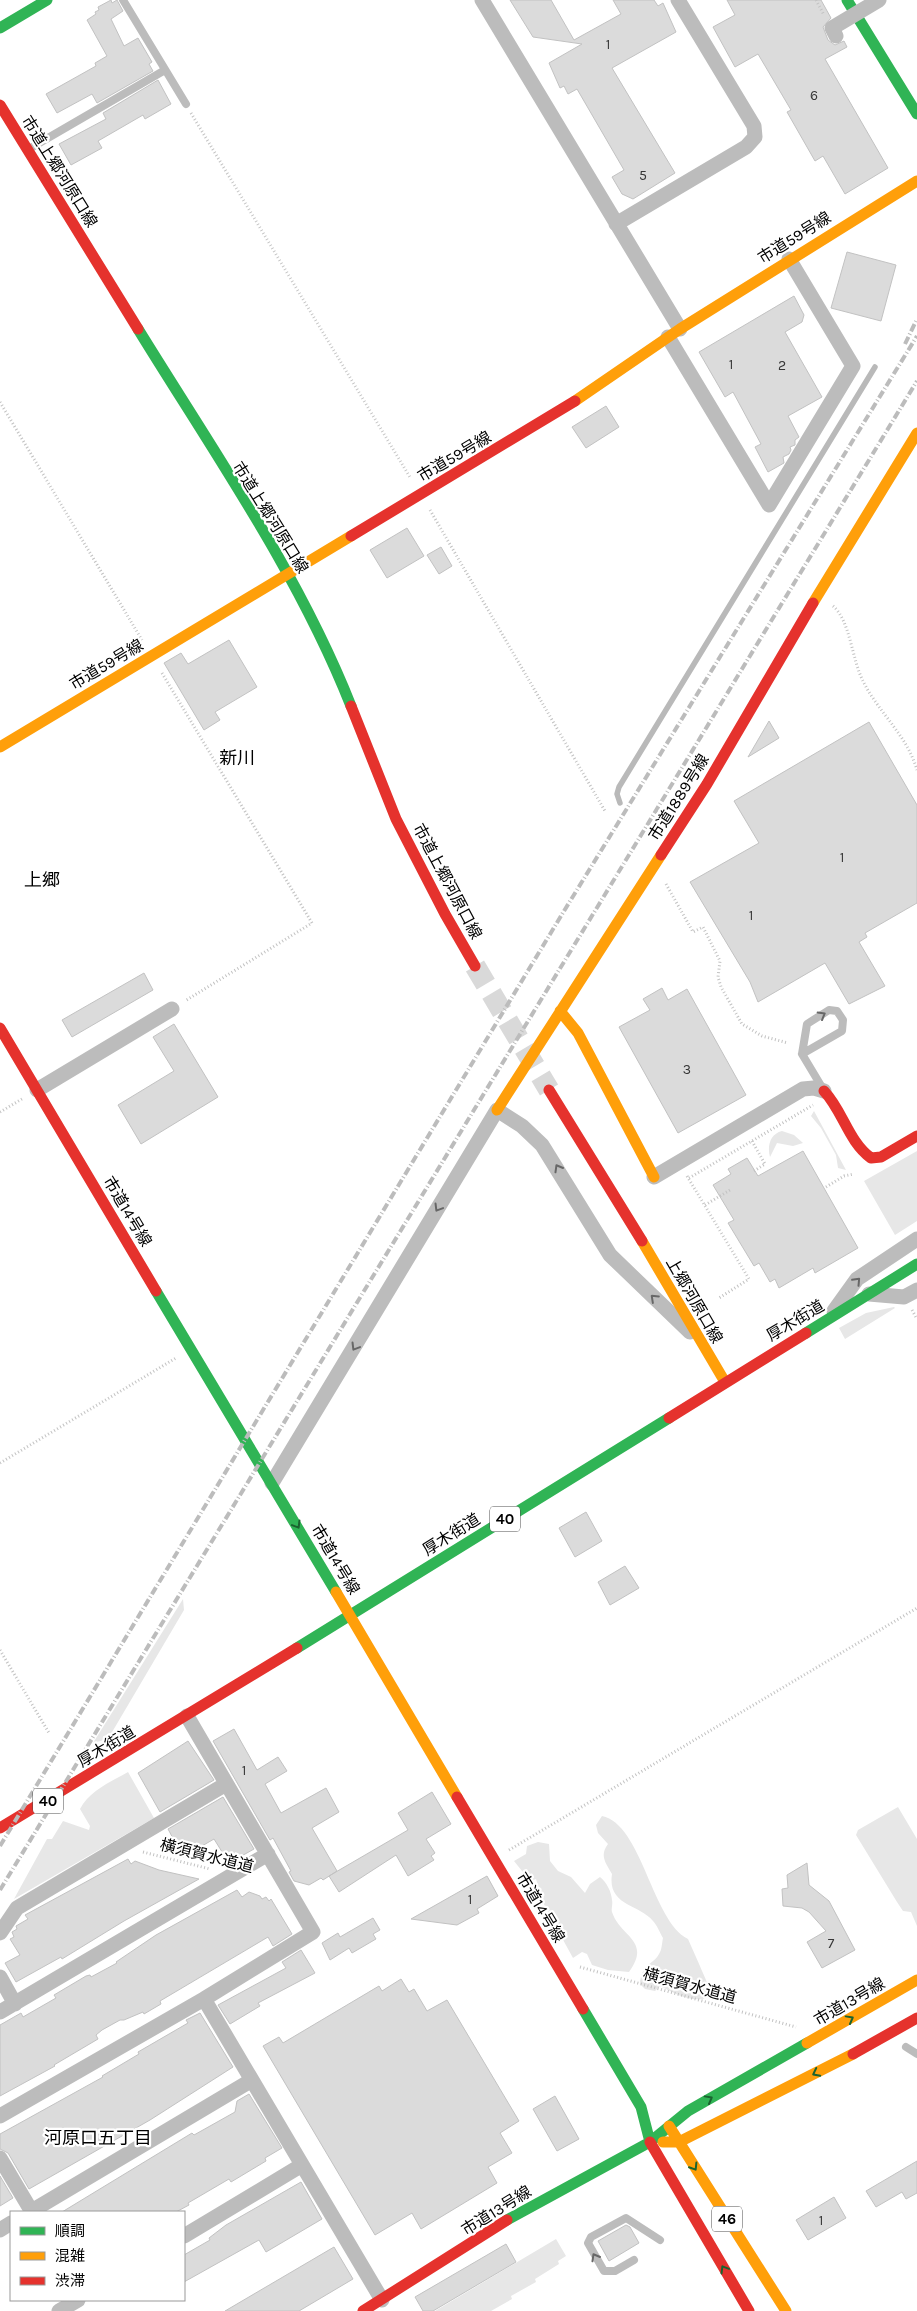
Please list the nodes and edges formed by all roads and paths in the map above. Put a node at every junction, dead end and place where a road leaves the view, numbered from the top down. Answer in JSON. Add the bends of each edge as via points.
{"nodes":[{"id":1,"x":47,"y":0,"type":"edge"},
{"id":2,"x":123,"y":0,"type":"edge"},
{"id":3,"x":482,"y":0,"type":"edge"},
{"id":4,"x":678,"y":0,"type":"edge"},
{"id":5,"x":816,"y":0,"type":"edge"},
{"id":6,"x":847,"y":0,"type":"edge"},
{"id":7,"x":879,"y":0,"type":"edge"},
{"id":8,"x":827,"y":21,"type":"dead end"},
{"id":9,"x":0,"y":28,"type":"edge"},
{"id":10,"x":838,"y":41,"type":"dead end"},
{"id":11,"x":166,"y":70,"type":"junction"},
{"id":12,"x":186,"y":104,"type":"joint"},
{"id":13,"x":0,"y":105,"type":"edge"},
{"id":14,"x":917,"y":114,"type":"edge"},
{"id":15,"x":28,"y":150,"type":"junction"},
{"id":16,"x":917,"y":181,"type":"edge"},
{"id":17,"x":616,"y":224,"type":"junction"},
{"id":18,"x":789,"y":259,"type":"junction"},
{"id":19,"x":674,"y":333,"type":"junction"},
{"id":20,"x":0,"y":402,"type":"edge"},
{"id":21,"x":917,"y":433,"type":"edge"},
{"id":22,"x":421,"y":495,"type":"junction"},
{"id":23,"x":288,"y":575,"type":"junction"},
{"id":24,"x":832,"y":605,"type":"dead end"},
{"id":25,"x":152,"y":656,"type":"junction"},
{"id":26,"x":0,"y":747,"type":"edge"},
{"id":27,"x":917,"y":770,"type":"edge"},
{"id":28,"x":605,"y":811,"type":"dead end"},
{"id":29,"x":664,"y":879,"type":"dead end"},
{"id":30,"x":475,"y":966,"type":"tunnel mouth"},
{"id":31,"x":172,"y":1009,"type":"joint"},
{"id":32,"x":560,"y":1011,"type":"junction"},
{"id":33,"x":0,"y":1028,"type":"edge"},
{"id":34,"x":788,"y":1043,"type":"dead end"},
{"id":35,"x":802,"y":1054,"type":"junction"},
{"id":36,"x":37,"y":1090,"type":"junction"},
{"id":37,"x":550,"y":1090,"type":"tunnel mouth"},
{"id":38,"x":824,"y":1091,"type":"junction"},
{"id":39,"x":814,"y":1105,"type":"dead end"},
{"id":40,"x":498,"y":1110,"type":"junction"},
{"id":41,"x":917,"y":1136,"type":"edge"},
{"id":42,"x":752,"y":1141,"type":"junction"},
{"id":43,"x":684,"y":1170,"type":"dead end"},
{"id":44,"x":754,"y":1171,"type":"dead end"},
{"id":45,"x":854,"y":1174,"type":"dead end"},
{"id":46,"x":654,"y":1177,"type":"joint"},
{"id":47,"x":689,"y":1178,"type":"junction"},
{"id":48,"x":826,"y":1187,"type":"dead end"},
{"id":49,"x":730,"y":1190,"type":"dead end"},
{"id":50,"x":705,"y":1205,"type":"junction"},
{"id":51,"x":917,"y":1239,"type":"edge"},
{"id":52,"x":917,"y":1264,"type":"edge"},
{"id":53,"x":917,"y":1290,"type":"edge"},
{"id":54,"x":869,"y":1294,"type":"junction"},
{"id":55,"x":719,"y":1298,"type":"dead end"},
{"id":56,"x":827,"y":1320,"type":"junction"},
{"id":57,"x":702,"y":1343,"type":"junction"},
{"id":58,"x":191,"y":1348,"type":"junction"},
{"id":59,"x":725,"y":1382,"type":"junction"},
{"id":60,"x":0,"y":1463,"type":"edge"},
{"id":61,"x":272,"y":1483,"type":"junction"},
{"id":62,"x":917,"y":1608,"type":"edge"},
{"id":63,"x":350,"y":1614,"type":"junction"},
{"id":64,"x":0,"y":1650,"type":"edge"},
{"id":65,"x":186,"y":1716,"type":"junction"},
{"id":66,"x":49,"y":1733,"type":"dead end"},
{"id":67,"x":226,"y":1784,"type":"junction"},
{"id":68,"x":0,"y":1828,"type":"edge"},
{"id":69,"x":121,"y":1847,"type":"junction"},
{"id":70,"x":268,"y":1854,"type":"junction"},
{"id":71,"x":493,"y":1859,"type":"junction"},
{"id":72,"x":233,"y":1874,"type":"junction"},
{"id":73,"x":0,"y":1933,"type":"edge"},
{"id":74,"x":575,"y":1966,"type":"dead end"},
{"id":75,"x":0,"y":1977,"type":"edge"},
{"id":76,"x":917,"y":1980,"type":"edge"},
{"id":77,"x":204,"y":1999,"type":"junction"},
{"id":78,"x":15,"y":2004,"type":"junction"},
{"id":79,"x":0,"y":2012,"type":"edge"},
{"id":80,"x":917,"y":2018,"type":"edge"},
{"id":81,"x":799,"y":2028,"type":"dead end"},
{"id":82,"x":906,"y":2047,"type":"dead end"},
{"id":83,"x":917,"y":2054,"type":"edge"},
{"id":84,"x":252,"y":2080,"type":"junction"},
{"id":85,"x":641,"y":2107,"type":"junction"},
{"id":86,"x":0,"y":2116,"type":"edge"},
{"id":87,"x":662,"y":2121,"type":"junction"},
{"id":88,"x":650,"y":2142,"type":"junction"},
{"id":89,"x":678,"y":2142,"type":"junction"},
{"id":90,"x":0,"y":2158,"type":"edge"},
{"id":91,"x":302,"y":2165,"type":"junction"},
{"id":92,"x":30,"y":2211,"type":"edge"},
{"id":93,"x":33,"y":2211,"type":"edge"},
{"id":94,"x":185,"y":2235,"type":"edge"},
{"id":95,"x":660,"y":2240,"type":"dead end"},
{"id":96,"x":634,"y":2260,"type":"dead end"},
{"id":97,"x":76,"y":2301,"type":"edge"},
{"id":98,"x":385,"y":2306,"type":"edge"},
{"id":99,"x":59,"y":2311,"type":"edge"},
{"id":100,"x":363,"y":2311,"type":"edge"},
{"id":101,"x":749,"y":2311,"type":"edge"},
{"id":102,"x":786,"y":2311,"type":"edge"}],
"edges":[{"from":1,"to":9,"type":"street"},
{"from":2,"to":11,"type":"lane"},
{"from":3,"to":17,"type":"street"},
{"from":4,"to":17,"type":"street","via":[[754,126],[755,137],[746,147]]},
{"from":5,"to":8,"type":"path"},
{"from":6,"to":14,"type":"street"},
{"from":7,"to":10,"type":"street","bridge":true,"via":[[832,28]]},
{"from":11,"to":12,"type":"lane"},
{"from":11,"to":15,"type":"lane"},
{"from":12,"to":22,"type":"path"},
{"from":13,"to":15,"type":"street","name":"市道上郷河原口線"},
{"from":15,"to":23,"type":"street","name":"市道上郷河原口線"},
{"from":16,"to":18,"type":"street","name":"市道59号線"},
{"from":17,"to":19,"type":"street"},
{"from":18,"to":19,"type":"street","name":"市道59号線"},
{"from":18,"to":19,"type":"street","via":[[852,366],[769,505]]},
{"from":19,"to":22,"type":"street","name":"市道59号線","via":[[554,415]]},
{"from":20,"to":25,"type":"path"},
{"from":21,"to":32,"type":"street","name":"市道1889号線","via":[[707,784]]},
{"from":22,"to":23,"type":"street","name":"市道59号線"},
{"from":22,"to":28,"type":"path"},
{"from":23,"to":25,"type":"street","name":"市道59号線"},
{"from":23,"to":30,"type":"street","name":"市道上郷河原口線","via":[[337,671],[396,819]]},
{"from":24,"to":27,"type":"path","via":[[844,624],[862,679],[874,703],[890,718]]},
{"from":25,"to":26,"type":"street","name":"市道59号線"},
{"from":25,"to":31,"type":"path","via":[[312,923]]},
{"from":29,"to":34,"type":"path","via":[[693,932],[703,927],[720,961],[718,978],[721,987],[742,1024],[762,1036]]},
{"from":31,"to":36,"type":"street"},
{"from":32,"to":40,"type":"street","name":"市道1889号線"},
{"from":32,"to":46,"type":"street","via":[[578,1033]]},
{"from":33,"to":36,"type":"street","name":"市道14号線"},
{"from":35,"to":35,"type":"lane","one_way":true,"via":[[807,1024],[829,1010],[837,1011],[843,1020],[842,1031]]},
{"from":35,"to":38,"type":"lane"},
{"from":36,"to":58,"type":"street","name":"市道14号線"},
{"from":37,"to":57,"type":"street","name":"上郷河原口線"},
{"from":38,"to":41,"type":"street","via":[[862,1151],[871,1158],[882,1157]]},
{"from":38,"to":46,"type":"street","via":[[803,1089]]},
{"from":39,"to":42,"type":"path"},
{"from":57,"to":40,"type":"street","one_way":true,"via":[[610,1255],[542,1145]]},
{"from":40,"to":61,"type":"street","one_way":true},
{"from":42,"to":44,"type":"path","via":[[765,1164]]},
{"from":42,"to":47,"type":"path"},
{"from":43,"to":47,"type":"path"},
{"from":45,"to":48,"type":"path"},
{"from":47,"to":50,"type":"path"},
{"from":49,"to":50,"type":"path"},
{"from":50,"to":55,"type":"path","via":[[749,1279]]},
{"from":56,"to":51,"type":"street","one_way":true,"via":[[857,1279]]},
{"from":52,"to":54,"type":"street","name":"厚木街道","number":"40"},
{"from":53,"to":54,"type":"street","via":[[904,1297]]},
{"from":54,"to":56,"type":"street","name":"厚木街道","number":"40"},
{"from":56,"to":59,"type":"street","name":"厚木街道","number":"40"},
{"from":57,"to":59,"type":"street","name":"上郷河原口線"},
{"from":58,"to":60,"type":"path"},
{"from":58,"to":61,"type":"street","name":"市道14号線"},
{"from":59,"to":63,"type":"street","name":"厚木街道","number":"40"},
{"from":61,"to":63,"type":"street","name":"市道14号線","one_way":true},
{"from":62,"to":71,"type":"path"},
{"from":63,"to":65,"type":"street","name":"厚木街道","number":"40"},
{"from":63,"to":71,"type":"street","name":"市道14号線"},
{"from":64,"to":66,"type":"path"},
{"from":65,"to":67,"type":"street"},
{"from":65,"to":68,"type":"street","name":"厚木街道","number":"40"},
{"from":67,"to":69,"type":"street"},
{"from":67,"to":70,"type":"street"},
{"from":69,"to":72,"type":"path","name":"横須賀水道道"},
{"from":69,"to":73,"type":"street","via":[[17,1908]]},
{"from":70,"to":72,"type":"street"},
{"from":70,"to":77,"type":"street","via":[[314,1932]]},
{"from":71,"to":85,"type":"street","name":"市道14号線"},
{"from":72,"to":78,"type":"street"},
{"from":74,"to":81,"type":"path","name":"横須賀水道道"},
{"from":75,"to":78,"type":"street"},
{"from":87,"to":76,"type":"street","name":"市道13号線","one_way":true,"via":[[688,2111]]},
{"from":77,"to":84,"type":"street"},
{"from":77,"to":86,"type":"street"},
{"from":78,"to":79,"type":"street"},
{"from":80,"to":89,"type":"street","one_way":true,"via":[[875,2043]]},
{"from":82,"to":83,"type":"lane"},
{"from":84,"to":91,"type":"street"},
{"from":84,"to":93,"type":"street"},
{"from":85,"to":87,"type":"street"},
{"from":85,"to":88,"type":"street"},
{"from":87,"to":88,"type":"street","name":"市道13号線"},
{"from":87,"to":89,"type":"street","number":"46"},
{"from":88,"to":89,"type":"street"},
{"from":88,"to":98,"type":"street","name":"市道13号線","via":[[520,2212]]},
{"from":101,"to":88,"type":"street","number":"46","one_way":true},
{"from":89,"to":102,"type":"street","number":"46","one_way":true},
{"from":90,"to":92,"type":"street"},
{"from":91,"to":94,"type":"street"},
{"from":91,"to":98,"type":"street"},
{"from":96,"to":95,"type":"lane","one_way":true,"via":[[615,2271],[604,2270],[588,2243],[591,2237],[626,2218]]},
{"from":97,"to":99,"type":"street"},
{"from":98,"to":100,"type":"street","name":"市道13号線"}]}
